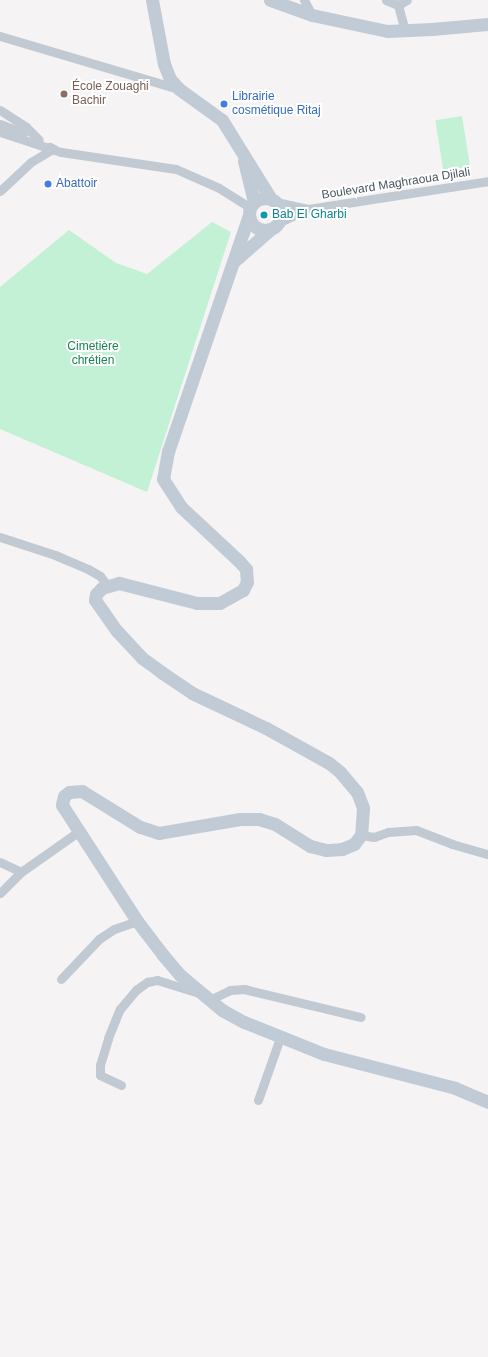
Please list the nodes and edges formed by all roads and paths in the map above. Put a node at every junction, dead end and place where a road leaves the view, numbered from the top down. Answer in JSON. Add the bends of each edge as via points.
{"nodes":[{"id":1,"x":152,"y":0,"type":"edge"},
{"id":2,"x":270,"y":0,"type":"edge"},
{"id":3,"x":304,"y":0,"type":"edge"},
{"id":4,"x":386,"y":0,"type":"edge"},
{"id":5,"x":407,"y":0,"type":"edge"},
{"id":6,"x":398,"y":5,"type":"junction"},
{"id":7,"x":312,"y":15,"type":"junction"},
{"id":8,"x":488,"y":24,"type":"edge"},
{"id":9,"x":405,"y":31,"type":"junction"},
{"id":10,"x":0,"y":36,"type":"edge"},
{"id":11,"x":179,"y":89,"type":"junction"},
{"id":12,"x":0,"y":110,"type":"edge"},
{"id":13,"x":0,"y":124,"type":"edge"},
{"id":14,"x":0,"y":132,"type":"edge"},
{"id":15,"x":39,"y":140,"type":"junction"},
{"id":16,"x":53,"y":149,"type":"junction"},
{"id":17,"x":242,"y":150,"type":"junction"},
{"id":18,"x":488,"y":182,"type":"edge"},
{"id":19,"x":0,"y":191,"type":"edge"},
{"id":20,"x":274,"y":200,"type":"junction"},
{"id":21,"x":251,"y":208,"type":"junction"},
{"id":22,"x":308,"y":209,"type":"junction"},
{"id":23,"x":275,"y":226,"type":"junction"},
{"id":24,"x":233,"y":262,"type":"junction"},
{"id":25,"x":0,"y":537,"type":"edge"},
{"id":26,"x":107,"y":585,"type":"junction"},
{"id":27,"x":78,"y":832,"type":"junction"},
{"id":28,"x":361,"y":835,"type":"junction"},
{"id":29,"x":488,"y":854,"type":"edge"},
{"id":30,"x":0,"y":862,"type":"edge"},
{"id":31,"x":21,"y":872,"type":"junction"},
{"id":32,"x":0,"y":893,"type":"edge"},
{"id":33,"x":137,"y":920,"type":"junction"},
{"id":34,"x":61,"y":979,"type":"dead end"},
{"id":35,"x":205,"y":997,"type":"junction"},
{"id":36,"x":361,"y":1017,"type":"dead end"},
{"id":37,"x":280,"y":1038,"type":"junction"},
{"id":38,"x":121,"y":1085,"type":"dead end"},
{"id":39,"x":258,"y":1100,"type":"dead end"},
{"id":40,"x":488,"y":1102,"type":"edge"}],
"edges":[{"from":1,"to":11,"type":"main road","via":[[164,64],[170,79]]},
{"from":2,"to":7,"type":"main road"},
{"from":3,"to":7,"type":"street"},
{"from":4,"to":6,"type":"street"},
{"from":5,"to":6,"type":"street"},
{"from":6,"to":9,"type":"street"},
{"from":7,"to":9,"type":"main road","via":[[387,30]]},
{"from":8,"to":9,"type":"main road"},
{"from":10,"to":11,"type":"street"},
{"from":11,"to":17,"type":"main road","via":[[222,120]]},
{"from":12,"to":15,"type":"street","via":[[26,127]]},
{"from":13,"to":15,"type":"street"},
{"from":14,"to":16,"type":"street"},
{"from":15,"to":16,"type":"street"},
{"from":16,"to":19,"type":"street","via":[[31,162]]},
{"from":16,"to":21,"type":"street","via":[[176,169],[219,188]]},
{"from":17,"to":20,"type":"main road"},
{"from":17,"to":21,"type":"main road"},
{"from":18,"to":22,"type":"street","name":"Boulevard Maghraoua Djilali"},
{"from":20,"to":21,"type":"main road","via":[[259,199]]},
{"from":20,"to":22,"type":"street"},
{"from":20,"to":23,"type":"main road","via":[[282,211]]},
{"from":21,"to":23,"type":"main road","via":[[250,221],[259,229]]},
{"from":21,"to":24,"type":"main road"},
{"from":22,"to":23,"type":"street"},
{"from":23,"to":24,"type":"main road"},
{"from":24,"to":26,"type":"main road","via":[[168,451],[163,479],[181,507],[240,561],[246,569],[247,582],[239,593],[220,603],[196,603],[123,583]]},
{"from":25,"to":26,"type":"street","via":[[55,554],[100,576]]},
{"from":26,"to":28,"type":"main road","via":[[96,594],[98,607],[142,658],[192,693],[242,716],[329,763],[349,781],[363,808]]},
{"from":27,"to":28,"type":"main road","via":[[62,805],[64,796],[73,790],[86,792],[140,827],[153,832],[178,832],[240,819],[259,819],[275,824],[310,846],[326,850],[342,849],[354,844]]},
{"from":27,"to":31,"type":"street"},
{"from":27,"to":33,"type":"main road"},
{"from":28,"to":29,"type":"street","via":[[374,837],[388,832],[416,830]]},
{"from":30,"to":31,"type":"street"},
{"from":31,"to":32,"type":"street"},
{"from":33,"to":34,"type":"street","via":[[114,929],[99,939]]},
{"from":33,"to":35,"type":"main road","via":[[180,975]]},
{"from":35,"to":36,"type":"street","via":[[244,989]]},
{"from":35,"to":37,"type":"main road","via":[[244,1022]]},
{"from":35,"to":38,"type":"street","via":[[157,980],[147,982],[136,990],[120,1009],[100,1065],[100,1074]]},
{"from":37,"to":39,"type":"street"},
{"from":37,"to":40,"type":"main road","via":[[355,1064],[456,1088]]}]}
